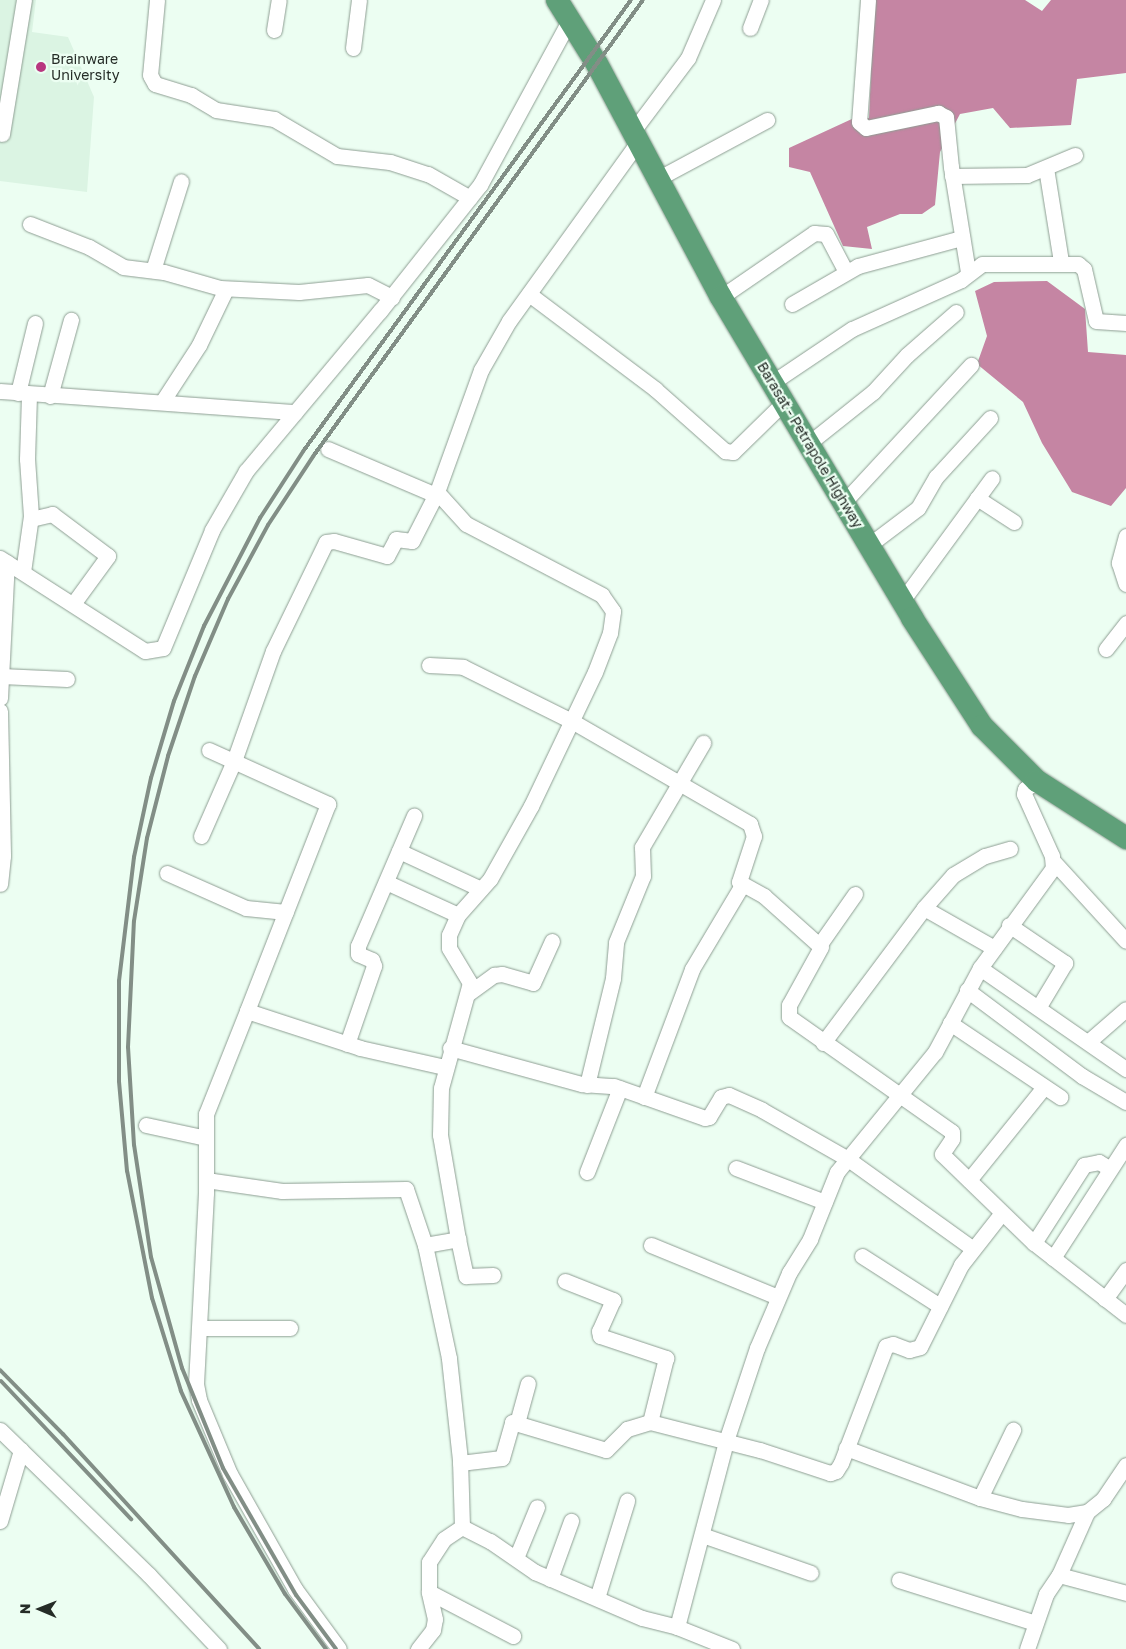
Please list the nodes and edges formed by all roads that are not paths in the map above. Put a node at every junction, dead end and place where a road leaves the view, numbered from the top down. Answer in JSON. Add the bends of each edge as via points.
{"nodes":[{"id":1,"x":24,"y":0,"type":"edge"},
{"id":2,"x":157,"y":0,"type":"edge"},
{"id":3,"x":279,"y":0,"type":"edge"},
{"id":4,"x":358,"y":0,"type":"edge"},
{"id":5,"x":557,"y":0,"type":"edge"},
{"id":6,"x":713,"y":0,"type":"edge"},
{"id":7,"x":761,"y":0,"type":"edge"},
{"id":8,"x":868,"y":0,"type":"edge"},
{"id":9,"x":570,"y":19,"type":"junction"},
{"id":10,"x":750,"y":28,"type":"dead end"},
{"id":11,"x":274,"y":30,"type":"dead end"},
{"id":12,"x":353,"y":48,"type":"dead end"},
{"id":13,"x":767,"y":120,"type":"dead end"},
{"id":14,"x":2,"y":134,"type":"dead end"},
{"id":15,"x":636,"y":136,"type":"junction"},
{"id":16,"x":1075,"y":156,"type":"dead end"},
{"id":17,"x":1046,"y":168,"type":"junction"},
{"id":18,"x":952,"y":176,"type":"junction"},
{"id":19,"x":657,"y":179,"type":"junction"},
{"id":20,"x":181,"y":181,"type":"dead end"},
{"id":21,"x":470,"y":198,"type":"junction"},
{"id":22,"x":30,"y":224,"type":"dead end"},
{"id":23,"x":962,"y":238,"type":"junction"},
{"id":24,"x":1061,"y":262,"type":"junction"},
{"id":25,"x":153,"y":270,"type":"junction"},
{"id":26,"x":846,"y":272,"type":"junction"},
{"id":27,"x":968,"y":272,"type":"junction"},
{"id":28,"x":226,"y":289,"type":"junction"},
{"id":29,"x":529,"y":294,"type":"junction"},
{"id":30,"x":392,"y":297,"type":"junction"},
{"id":31,"x":721,"y":297,"type":"junction"},
{"id":32,"x":792,"y":304,"type":"dead end"},
{"id":33,"x":956,"y":312,"type":"dead end"},
{"id":34,"x":71,"y":320,"type":"dead end"},
{"id":35,"x":35,"y":323,"type":"dead end"},
{"id":36,"x":1126,"y":323,"type":"edge"},
{"id":37,"x":971,"y":365,"type":"dead end"},
{"id":38,"x":773,"y":382,"type":"junction"},
{"id":39,"x":0,"y":391,"type":"edge"},
{"id":40,"x":24,"y":394,"type":"junction"},
{"id":41,"x":50,"y":396,"type":"junction"},
{"id":42,"x":162,"y":402,"type":"junction"},
{"id":43,"x":784,"y":402,"type":"junction"},
{"id":44,"x":295,"y":412,"type":"junction"},
{"id":45,"x":990,"y":418,"type":"dead end"},
{"id":46,"x":810,"y":443,"type":"junction"},
{"id":47,"x":328,"y":449,"type":"dead end"},
{"id":48,"x":992,"y":478,"type":"dead end"},
{"id":49,"x":436,"y":493,"type":"junction"},
{"id":50,"x":978,"y":498,"type":"junction"},
{"id":51,"x":844,"y":502,"type":"junction"},
{"id":52,"x":31,"y":519,"type":"junction"},
{"id":53,"x":1014,"y":522,"type":"dead end"},
{"id":54,"x":1126,"y":536,"type":"edge"},
{"id":55,"x":869,"y":545,"type":"junction"},
{"id":56,"x":4,"y":560,"type":"edge"},
{"id":57,"x":23,"y":572,"type":"junction"},
{"id":58,"x":1126,"y":584,"type":"edge"},
{"id":59,"x":902,"y":601,"type":"junction"},
{"id":60,"x":73,"y":604,"type":"junction"},
{"id":61,"x":1126,"y":623,"type":"edge"},
{"id":62,"x":1106,"y":649,"type":"dead end"},
{"id":63,"x":429,"y":665,"type":"dead end"},
{"id":64,"x":1,"y":676,"type":"junction"},
{"id":65,"x":67,"y":679,"type":"dead end"},
{"id":66,"x":0,"y":698,"type":"edge"},
{"id":67,"x":0,"y":711,"type":"edge"},
{"id":68,"x":570,"y":720,"type":"junction"},
{"id":69,"x":703,"y":743,"type":"dead end"},
{"id":70,"x":209,"y":750,"type":"dead end"},
{"id":71,"x":234,"y":762,"type":"junction"},
{"id":72,"x":1037,"y":781,"type":"junction"},
{"id":73,"x":681,"y":782,"type":"junction"},
{"id":74,"x":414,"y":816,"type":"dead end"},
{"id":75,"x":1,"y":818,"type":"edge"},
{"id":76,"x":200,"y":836,"type":"dead end"},
{"id":77,"x":1126,"y":837,"type":"edge"},
{"id":78,"x":1010,"y":849,"type":"dead end"},
{"id":79,"x":399,"y":851,"type":"junction"},
{"id":80,"x":1053,"y":861,"type":"junction"},
{"id":81,"x":167,"y":873,"type":"dead end"},
{"id":82,"x":386,"y":882,"type":"junction"},
{"id":83,"x":0,"y":884,"type":"edge"},
{"id":84,"x":742,"y":885,"type":"junction"},
{"id":85,"x":481,"y":889,"type":"junction"},
{"id":86,"x":856,"y":894,"type":"dead end"},
{"id":87,"x":924,"y":908,"type":"junction"},
{"id":88,"x":286,"y":912,"type":"junction"},
{"id":89,"x":458,"y":915,"type":"junction"},
{"id":90,"x":1009,"y":925,"type":"junction"},
{"id":91,"x":552,"y":941,"type":"dead end"},
{"id":92,"x":1126,"y":941,"type":"edge"},
{"id":93,"x":820,"y":944,"type":"junction"},
{"id":94,"x":994,"y":948,"type":"junction"},
{"id":95,"x":980,"y":968,"type":"junction"},
{"id":96,"x":967,"y":990,"type":"junction"},
{"id":97,"x":469,"y":993,"type":"junction"},
{"id":98,"x":1038,"y":1008,"type":"junction"},
{"id":99,"x":1126,"y":1009,"type":"edge"},
{"id":100,"x":247,"y":1011,"type":"junction"},
{"id":101,"x":950,"y":1023,"type":"junction"},
{"id":102,"x":823,"y":1042,"type":"junction"},
{"id":103,"x":1088,"y":1042,"type":"junction"},
{"id":104,"x":347,"y":1044,"type":"junction"},
{"id":105,"x":450,"y":1048,"type":"junction"},
{"id":106,"x":444,"y":1067,"type":"junction"},
{"id":107,"x":1126,"y":1069,"type":"edge"},
{"id":108,"x":586,"y":1085,"type":"junction"},
{"id":109,"x":1044,"y":1087,"type":"junction"},
{"id":110,"x":620,"y":1088,"type":"junction"},
{"id":111,"x":899,"y":1096,"type":"junction"},
{"id":112,"x":644,"y":1097,"type":"junction"},
{"id":113,"x":1060,"y":1097,"type":"dead end"},
{"id":114,"x":1126,"y":1102,"type":"edge"},
{"id":115,"x":146,"y":1125,"type":"dead end"},
{"id":116,"x":206,"y":1138,"type":"junction"},
{"id":117,"x":1126,"y":1145,"type":"edge"},
{"id":118,"x":848,"y":1159,"type":"junction"},
{"id":119,"x":736,"y":1168,"type":"dead end"},
{"id":120,"x":1110,"y":1169,"type":"junction"},
{"id":121,"x":587,"y":1172,"type":"dead end"},
{"id":122,"x":206,"y":1180,"type":"junction"},
{"id":123,"x":969,"y":1180,"type":"junction"},
{"id":124,"x":825,"y":1202,"type":"junction"},
{"id":125,"x":1001,"y":1214,"type":"junction"},
{"id":126,"x":458,"y":1239,"type":"junction"},
{"id":127,"x":1034,"y":1243,"type":"junction"},
{"id":128,"x":424,"y":1245,"type":"junction"},
{"id":129,"x":651,"y":1245,"type":"dead end"},
{"id":130,"x":972,"y":1248,"type":"junction"},
{"id":131,"x":862,"y":1256,"type":"dead end"},
{"id":132,"x":1053,"y":1258,"type":"junction"},
{"id":133,"x":1126,"y":1270,"type":"edge"},
{"id":134,"x":493,"y":1275,"type":"dead end"},
{"id":135,"x":566,"y":1281,"type":"dead end"},
{"id":136,"x":778,"y":1297,"type":"junction"},
{"id":137,"x":1105,"y":1300,"type":"junction"},
{"id":138,"x":940,"y":1306,"type":"junction"},
{"id":139,"x":1126,"y":1315,"type":"edge"},
{"id":140,"x":200,"y":1328,"type":"junction"},
{"id":141,"x":290,"y":1328,"type":"dead end"},
{"id":142,"x":528,"y":1383,"type":"dead end"},
{"id":143,"x":650,"y":1422,"type":"junction"},
{"id":144,"x":517,"y":1423,"type":"junction"},
{"id":145,"x":0,"y":1430,"type":"edge"},
{"id":146,"x":1013,"y":1430,"type":"dead end"},
{"id":147,"x":726,"y":1441,"type":"junction"},
{"id":148,"x":846,"y":1448,"type":"junction"},
{"id":149,"x":21,"y":1450,"type":"junction"},
{"id":150,"x":460,"y":1463,"type":"junction"},
{"id":151,"x":1126,"y":1465,"type":"edge"},
{"id":152,"x":980,"y":1498,"type":"junction"},
{"id":153,"x":627,"y":1501,"type":"dead end"},
{"id":154,"x":537,"y":1506,"type":"dead end"},
{"id":155,"x":1087,"y":1512,"type":"junction"},
{"id":156,"x":0,"y":1521,"type":"edge"},
{"id":157,"x":572,"y":1521,"type":"dead end"},
{"id":158,"x":462,"y":1527,"type":"junction"},
{"id":159,"x":702,"y":1535,"type":"junction"},
{"id":160,"x":516,"y":1558,"type":"junction"},
{"id":161,"x":812,"y":1573,"type":"dead end"},
{"id":162,"x":1060,"y":1574,"type":"junction"},
{"id":163,"x":550,"y":1579,"type":"junction"},
{"id":164,"x":899,"y":1580,"type":"dead end"},
{"id":165,"x":429,"y":1592,"type":"junction"},
{"id":166,"x":1126,"y":1592,"type":"edge"},
{"id":167,"x":597,"y":1598,"type":"junction"},
{"id":168,"x":1036,"y":1623,"type":"junction"},
{"id":169,"x":677,"y":1627,"type":"junction"},
{"id":170,"x":513,"y":1636,"type":"dead end"},
{"id":171,"x":215,"y":1644,"type":"edge"},
{"id":172,"x":426,"y":1646,"type":"edge"},
{"id":173,"x":339,"y":1649,"type":"edge"},
{"id":174,"x":732,"y":1649,"type":"edge"},
{"id":175,"x":1027,"y":1649,"type":"edge"}],
"edges":[{"from":1,"to":14,"type":"street"},
{"from":2,"to":21,"type":"street","via":[[150,75],[155,84],[191,96],[216,110],[270,118],[337,156],[390,162],[428,174]]},
{"from":3,"to":11,"type":"street"},
{"from":4,"to":12,"type":"street"},
{"from":5,"to":9,"type":"highway","name":"Barasat - Petrapole Highway"},
{"from":6,"to":15,"type":"street","via":[[688,58]]},
{"from":7,"to":10,"type":"street"},
{"from":8,"to":18,"type":"street","via":[[859,122],[866,128],[943,113]]},
{"from":9,"to":15,"type":"highway","name":"Barasat - Petrapole Highway"},
{"from":9,"to":21,"type":"street","via":[[516,124]]},
{"from":13,"to":19,"type":"street"},
{"from":15,"to":19,"type":"highway","name":"Barasat - Petrapole Highway"},
{"from":15,"to":29,"type":"street"},
{"from":16,"to":17,"type":"street"},
{"from":17,"to":18,"type":"street","via":[[1027,175]]},
{"from":17,"to":24,"type":"street"},
{"from":18,"to":23,"type":"street"},
{"from":19,"to":31,"type":"highway","name":"Barasat - Petrapole Highway"},
{"from":20,"to":25,"type":"street"},
{"from":21,"to":30,"type":"street"},
{"from":22,"to":25,"type":"street","via":[[89,247],[123,267]]},
{"from":23,"to":26,"type":"street","via":[[869,262]]},
{"from":23,"to":27,"type":"street"},
{"from":24,"to":27,"type":"street","via":[[982,264]]},
{"from":24,"to":36,"type":"street","via":[[1083,266],[1096,321]]},
{"from":25,"to":28,"type":"street"},
{"from":26,"to":31,"type":"street","via":[[826,234],[814,233]]},
{"from":26,"to":32,"type":"street"},
{"from":27,"to":38,"type":"street","via":[[961,280],[852,329]]},
{"from":28,"to":30,"type":"street","via":[[300,292],[368,285]]},
{"from":28,"to":42,"type":"street","via":[[199,345]]},
{"from":29,"to":43,"type":"street","via":[[655,388],[725,451],[733,452]]},
{"from":29,"to":49,"type":"street","via":[[508,321],[481,370]]},
{"from":30,"to":44,"type":"street"},
{"from":31,"to":38,"type":"highway","name":"Barasat - Petrapole Highway"},
{"from":33,"to":46,"type":"street","via":[[907,355],[874,392]]},
{"from":34,"to":41,"type":"street"},
{"from":35,"to":40,"type":"street"},
{"from":37,"to":51,"type":"street"},
{"from":38,"to":43,"type":"highway","name":"Barasat - Petrapole Highway"},
{"from":39,"to":40,"type":"street"},
{"from":40,"to":41,"type":"street"},
{"from":40,"to":52,"type":"street"},
{"from":41,"to":42,"type":"street"},
{"from":42,"to":44,"type":"street"},
{"from":43,"to":46,"type":"highway","name":"Barasat - Petrapole Highway"},
{"from":44,"to":60,"type":"street","via":[[246,470],[212,530],[163,648],[145,651]]},
{"from":45,"to":55,"type":"street","via":[[936,477],[918,508]]},
{"from":46,"to":51,"type":"highway","name":"Barasat - Petrapole Highway"},
{"from":47,"to":49,"type":"street"},
{"from":48,"to":50,"type":"street"},
{"from":49,"to":68,"type":"street","via":[[466,524],[602,595],[608,602],[613,611],[610,633]]},
{"from":49,"to":71,"type":"street","via":[[412,541],[396,539],[387,556],[334,541],[326,542],[273,651]]},
{"from":50,"to":53,"type":"street"},
{"from":50,"to":59,"type":"street"},
{"from":51,"to":55,"type":"highway","name":"Barasat - Petrapole Highway"},
{"from":52,"to":57,"type":"street"},
{"from":52,"to":60,"type":"street","via":[[52,514],[108,556]]},
{"from":54,"to":58,"type":"street","via":[[1119,563]]},
{"from":55,"to":59,"type":"highway","name":"Barasat - Petrapole Highway"},
{"from":56,"to":57,"type":"street"},
{"from":56,"to":64,"type":"street"},
{"from":57,"to":60,"type":"street"},
{"from":59,"to":72,"type":"highway","name":"Barasat - Petrapole Highway","via":[[982,726]]},
{"from":61,"to":62,"type":"street"},
{"from":63,"to":68,"type":"street","via":[[464,667]]},
{"from":64,"to":65,"type":"street"},
{"from":64,"to":66,"type":"street"},
{"from":67,"to":75,"type":"street"},
{"from":68,"to":73,"type":"street"},
{"from":68,"to":85,"type":"street","via":[[531,806]]},
{"from":69,"to":73,"type":"street"},
{"from":70,"to":71,"type":"street"},
{"from":71,"to":76,"type":"street"},
{"from":71,"to":88,"type":"street","via":[[328,804]]},
{"from":72,"to":77,"type":"highway","name":"Barasat - Petrapole Highway"},
{"from":72,"to":80,"type":"street","via":[[1025,789],[1024,794]]},
{"from":73,"to":84,"type":"street","via":[[750,824],[754,836],[739,878]]},
{"from":73,"to":108,"type":"street","via":[[642,847],[643,876],[616,942],[613,978]]},
{"from":74,"to":79,"type":"street"},
{"from":75,"to":83,"type":"street"},
{"from":78,"to":87,"type":"street","via":[[966,865]]},
{"from":79,"to":82,"type":"street"},
{"from":79,"to":85,"type":"street"},
{"from":80,"to":90,"type":"street","via":[[1046,878]]},
{"from":80,"to":92,"type":"street"},
{"from":81,"to":88,"type":"street","via":[[246,908]]},
{"from":82,"to":89,"type":"street"},
{"from":82,"to":104,"type":"street","via":[[358,946],[358,954],[372,960],[374,966]]},
{"from":84,"to":93,"type":"street","via":[[764,896]]},
{"from":84,"to":112,"type":"street","via":[[692,969]]},
{"from":85,"to":89,"type":"street"},
{"from":86,"to":93,"type":"street"},
{"from":87,"to":94,"type":"street"},
{"from":87,"to":102,"type":"street"},
{"from":88,"to":100,"type":"street"},
{"from":89,"to":97,"type":"street","via":[[449,935],[449,948],[467,974]]},
{"from":90,"to":94,"type":"street"},
{"from":90,"to":98,"type":"street","via":[[1065,963]]},
{"from":91,"to":97,"type":"street","via":[[533,983],[502,974],[494,975]]},
{"from":93,"to":102,"type":"street","via":[[820,951],[788,1012],[793,1022]]},
{"from":94,"to":95,"type":"street"},
{"from":95,"to":96,"type":"street"},
{"from":95,"to":98,"type":"street"},
{"from":96,"to":101,"type":"street"},
{"from":96,"to":114,"type":"street","via":[[1082,1076]]},
{"from":97,"to":105,"type":"street"},
{"from":98,"to":103,"type":"street"},
{"from":99,"to":103,"type":"street"},
{"from":100,"to":104,"type":"street"},
{"from":100,"to":116,"type":"street","via":[[206,1114]]},
{"from":101,"to":109,"type":"street"},
{"from":101,"to":111,"type":"street","via":[[936,1052]]},
{"from":102,"to":111,"type":"street"},
{"from":103,"to":107,"type":"street"},
{"from":104,"to":106,"type":"street"},
{"from":105,"to":106,"type":"street"},
{"from":105,"to":108,"type":"street"},
{"from":106,"to":126,"type":"street","via":[[440,1136]]},
{"from":108,"to":110,"type":"street"},
{"from":109,"to":113,"type":"street"},
{"from":109,"to":123,"type":"street"},
{"from":110,"to":112,"type":"street"},
{"from":110,"to":121,"type":"street"},
{"from":111,"to":118,"type":"street"},
{"from":111,"to":123,"type":"street","via":[[952,1132],[952,1139],[942,1154]]},
{"from":112,"to":118,"type":"street","via":[[707,1118],[721,1096],[729,1095]]},
{"from":115,"to":116,"type":"street"},
{"from":116,"to":122,"type":"street"},
{"from":117,"to":120,"type":"street"},
{"from":118,"to":124,"type":"street","via":[[837,1172]]},
{"from":118,"to":130,"type":"street"},
{"from":119,"to":124,"type":"street"},
{"from":120,"to":127,"type":"street","via":[[1099,1162],[1084,1165]]},
{"from":120,"to":132,"type":"street"},
{"from":122,"to":128,"type":"street","via":[[282,1190],[406,1189]]},
{"from":122,"to":140,"type":"street"},
{"from":123,"to":125,"type":"street"},
{"from":124,"to":136,"type":"street","via":[[810,1239]]},
{"from":125,"to":127,"type":"street"},
{"from":125,"to":130,"type":"street"},
{"from":126,"to":128,"type":"street"},
{"from":126,"to":134,"type":"street","via":[[466,1276]]},
{"from":127,"to":132,"type":"street"},
{"from":128,"to":150,"type":"street","via":[[449,1358]]},
{"from":129,"to":136,"type":"street"},
{"from":130,"to":138,"type":"street"},
{"from":131,"to":138,"type":"street"},
{"from":132,"to":137,"type":"street"},
{"from":133,"to":137,"type":"street"},
{"from":135,"to":143,"type":"street","via":[[613,1300],[600,1336],[666,1358]]},
{"from":136,"to":147,"type":"street"},
{"from":137,"to":139,"type":"street"},
{"from":138,"to":148,"type":"street","via":[[920,1347],[910,1350],[893,1344],[886,1346]]},
{"from":140,"to":141,"type":"street"},
{"from":140,"to":173,"type":"street","via":[[197,1392],[230,1474],[296,1589]]},
{"from":142,"to":144,"type":"street"},
{"from":143,"to":144,"type":"street","via":[[627,1429],[606,1450]]},
{"from":143,"to":147,"type":"street"},
{"from":144,"to":150,"type":"street","via":[[510,1423],[502,1458]]},
{"from":145,"to":149,"type":"street"},
{"from":146,"to":152,"type":"street"},
{"from":147,"to":148,"type":"street","via":[[830,1473],[841,1464]]},
{"from":147,"to":159,"type":"street"},
{"from":148,"to":152,"type":"street"},
{"from":149,"to":156,"type":"street"},
{"from":149,"to":171,"type":"street"},
{"from":150,"to":158,"type":"street"},
{"from":151,"to":155,"type":"street","via":[[1103,1499]]},
{"from":152,"to":155,"type":"street","via":[[1048,1513]]},
{"from":153,"to":167,"type":"street"},
{"from":154,"to":160,"type":"street"},
{"from":155,"to":162,"type":"street"},
{"from":157,"to":163,"type":"street"},
{"from":158,"to":160,"type":"street"},
{"from":158,"to":165,"type":"street","via":[[444,1539],[429,1562]]},
{"from":159,"to":161,"type":"street"},
{"from":159,"to":169,"type":"street"},
{"from":160,"to":163,"type":"street"},
{"from":162,"to":166,"type":"street"},
{"from":162,"to":168,"type":"street","via":[[1046,1594]]},
{"from":163,"to":167,"type":"street"},
{"from":164,"to":168,"type":"street"},
{"from":165,"to":170,"type":"street"},
{"from":165,"to":172,"type":"street","via":[[435,1619]]},
{"from":167,"to":169,"type":"street","via":[[661,1624]]},
{"from":168,"to":175,"type":"street"},
{"from":169,"to":174,"type":"street"}]}
